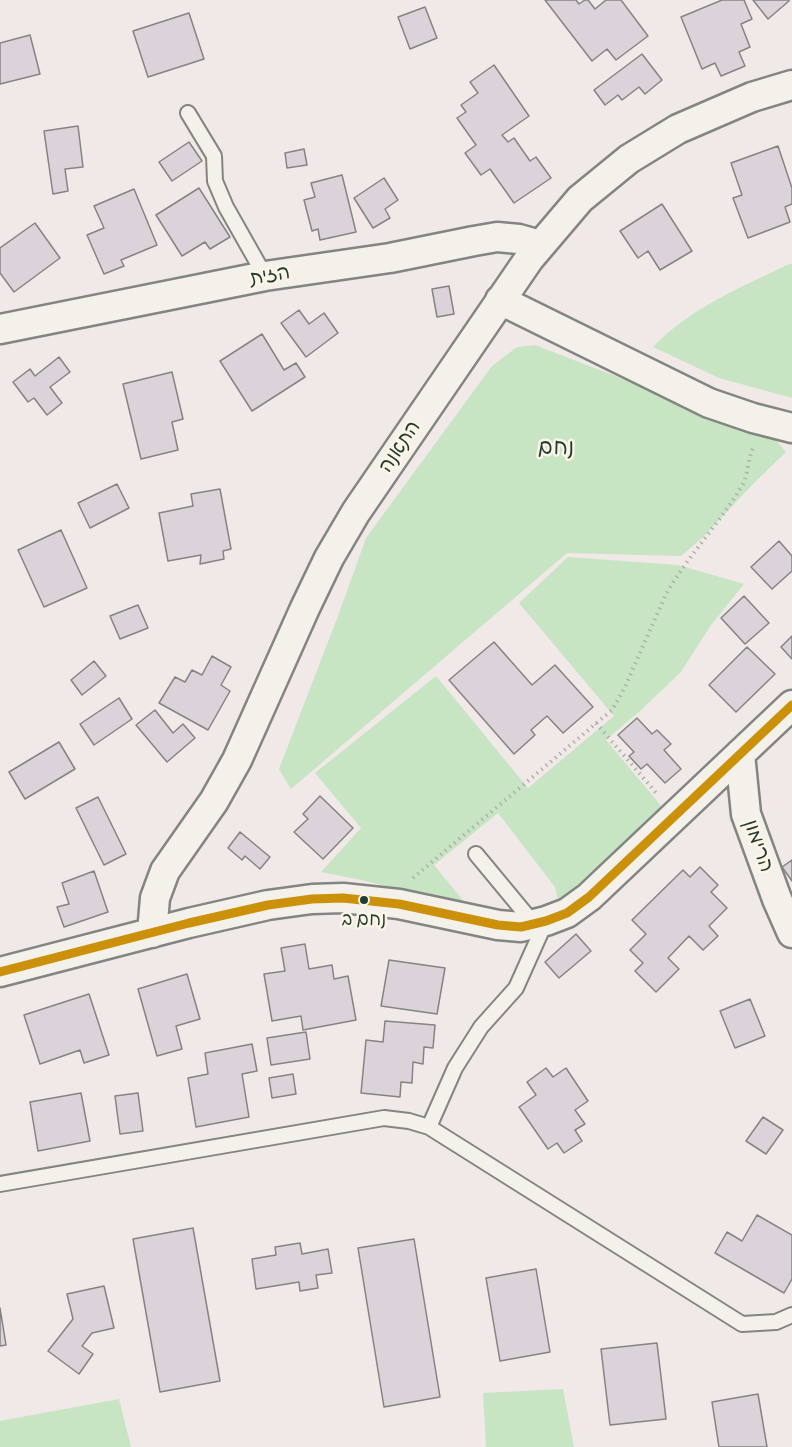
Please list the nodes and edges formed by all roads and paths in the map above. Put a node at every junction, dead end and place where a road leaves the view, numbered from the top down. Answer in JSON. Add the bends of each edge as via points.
{"nodes":[{"id":1,"x":792,"y":85,"type":"edge"},
{"id":2,"x":188,"y":113,"type":"dead end"},
{"id":3,"x":540,"y":245,"type":"junction"},
{"id":4,"x":265,"y":276,"type":"junction"},
{"id":5,"x":500,"y":300,"type":"junction"},
{"id":6,"x":0,"y":329,"type":"edge"},
{"id":7,"x":780,"y":425,"type":"edge"},
{"id":8,"x":792,"y":705,"type":"edge"},
{"id":9,"x":596,"y":723,"type":"junction"},
{"id":10,"x":740,"y":754,"type":"junction"},
{"id":11,"x":675,"y":815,"type":"junction"},
{"id":12,"x":476,"y":854,"type":"dead end"},
{"id":13,"x":384,"y":903,"type":"junction"},
{"id":14,"x":540,"y":923,"type":"junction"},
{"id":15,"x":152,"y":933,"type":"junction"},
{"id":16,"x":792,"y":933,"type":"edge"},
{"id":17,"x":0,"y":972,"type":"edge"},
{"id":18,"x":429,"y":1127,"type":"junction"},
{"id":19,"x":0,"y":1184,"type":"edge"},
{"id":20,"x":792,"y":1315,"type":"edge"}],
"edges":[{"from":1,"to":3,"type":"street","name":"התאנה","via":[[752,97],[678,129],[629,159],[580,199]]},
{"from":2,"to":4,"type":"lane","via":[[214,156],[215,181],[226,207]]},
{"from":3,"to":4,"type":"street","name":"הזית","via":[[496,237],[390,258]]},
{"from":3,"to":5,"type":"street","name":"התאנה"},
{"from":4,"to":6,"type":"street","name":"הזית"},
{"from":5,"to":7,"type":"street","via":[[709,403]]},
{"from":5,"to":15,"type":"street","name":"התאנה","via":[[329,558],[237,760],[214,801],[165,871],[155,898]]},
{"from":7,"to":9,"type":"path","via":[[750,454],[744,484],[673,582],[625,687],[612,710]]},
{"from":8,"to":10,"type":"street"},
{"from":9,"to":11,"type":"path"},
{"from":9,"to":13,"type":"path"},
{"from":10,"to":11,"type":"street"},
{"from":10,"to":16,"type":"street","name":"הרימון","via":[[746,814]]},
{"from":11,"to":14,"type":"street","via":[[589,897],[567,913]]},
{"from":12,"to":14,"type":"lane"},
{"from":13,"to":14,"type":"street","via":[[498,925],[521,927]]},
{"from":13,"to":15,"type":"street","via":[[312,899],[268,905]]},
{"from":14,"to":18,"type":"lane","via":[[516,988],[481,1027],[460,1060]]},
{"from":15,"to":17,"type":"street"},
{"from":18,"to":19,"type":"lane","via":[[384,1118]]},
{"from":18,"to":20,"type":"lane","via":[[742,1324],[776,1322]]}]}
